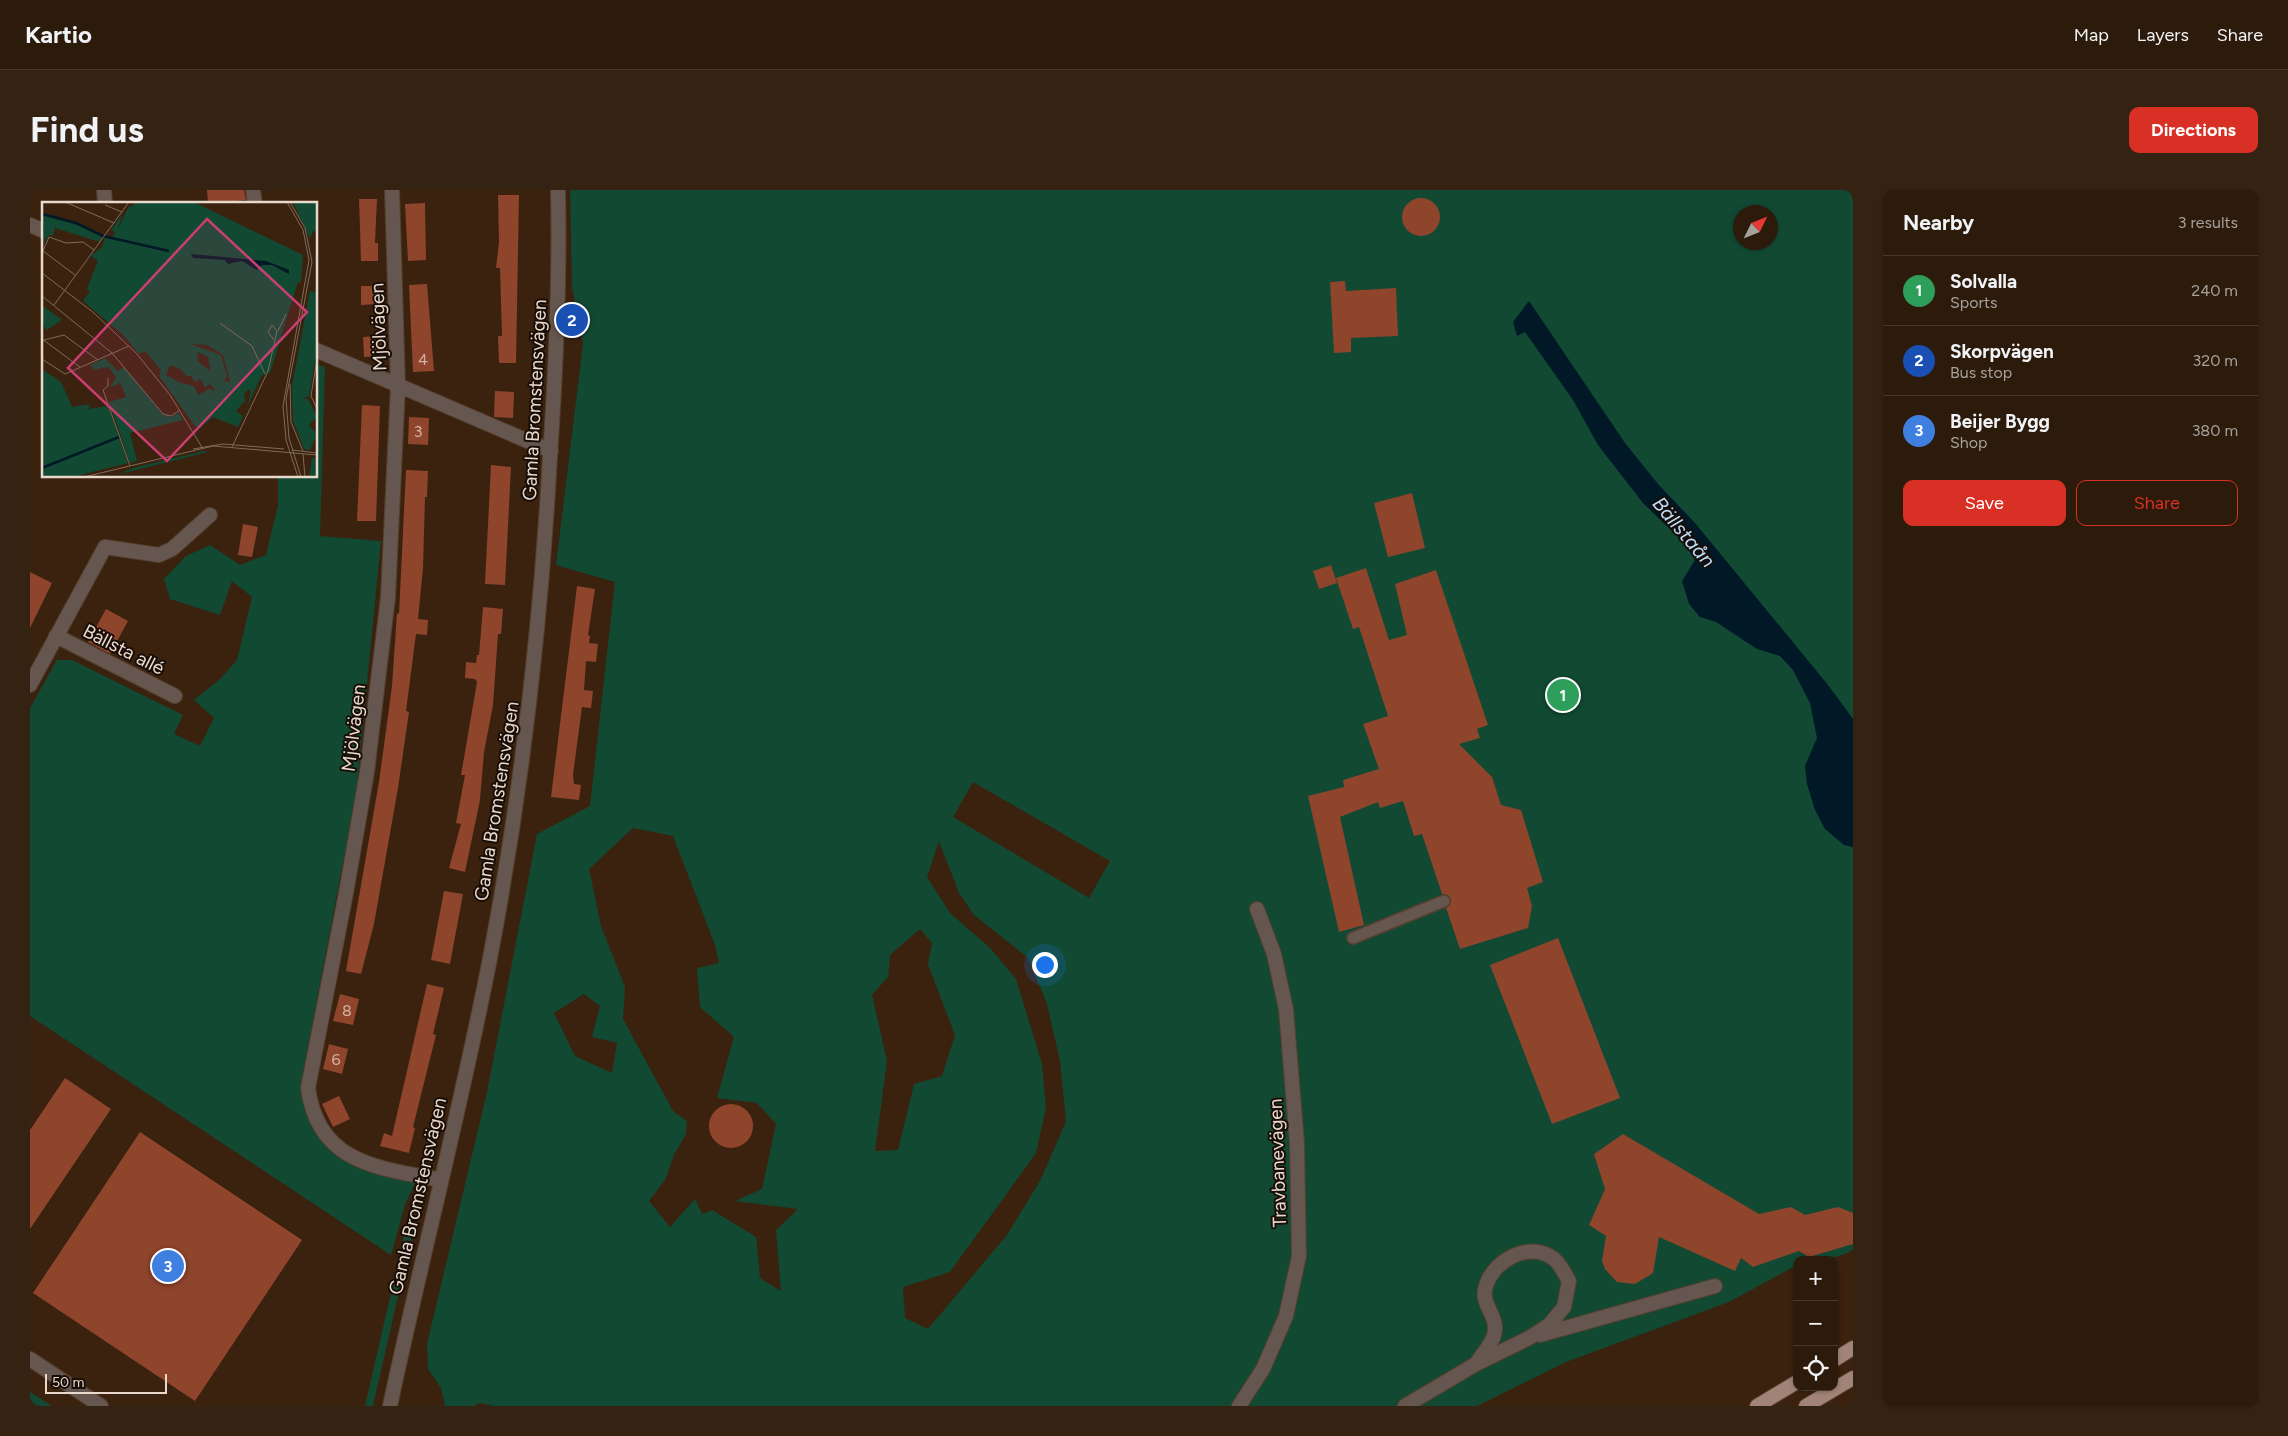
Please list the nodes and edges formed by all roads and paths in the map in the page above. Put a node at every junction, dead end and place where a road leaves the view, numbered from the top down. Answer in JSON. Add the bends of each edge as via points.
{"nodes":[{"id":1,"x":392,"y":190,"type":"edge"},
{"id":2,"x":558,"y":190,"type":"edge"},
{"id":3,"x":30,"y":226,"type":"edge"},
{"id":4,"x":42,"y":230,"type":"edge"},
{"id":5,"x":318,"y":351,"type":"edge"},
{"id":6,"x":398,"y":386,"type":"junction"},
{"id":7,"x":551,"y":451,"type":"junction"},
{"id":8,"x":210,"y":515,"type":"dead end"},
{"id":9,"x":56,"y":636,"type":"junction"},
{"id":10,"x":30,"y":686,"type":"edge"},
{"id":11,"x":175,"y":696,"type":"dead end"},
{"id":12,"x":1444,"y":901,"type":"dead end"},
{"id":13,"x":1257,"y":909,"type":"dead end"},
{"id":14,"x":1353,"y":938,"type":"dead end"},
{"id":15,"x":440,"y":1180,"type":"junction"},
{"id":16,"x":1715,"y":1286,"type":"dead end"},
{"id":17,"x":1529,"y":1338,"type":"junction"},
{"id":18,"x":1853,"y":1348,"type":"edge"},
{"id":19,"x":1838,"y":1357,"type":"edge"},
{"id":20,"x":30,"y":1359,"type":"edge"},
{"id":21,"x":1476,"y":1364,"type":"junction"},
{"id":22,"x":1853,"y":1378,"type":"edge"},
{"id":23,"x":1793,"y":1384,"type":"edge"},
{"id":24,"x":101,"y":1406,"type":"edge"},
{"id":25,"x":390,"y":1406,"type":"edge"},
{"id":26,"x":1239,"y":1406,"type":"edge"},
{"id":27,"x":1405,"y":1406,"type":"edge"},
{"id":28,"x":1756,"y":1406,"type":"edge"},
{"id":29,"x":1806,"y":1406,"type":"edge"}],
"edges":[{"from":1,"to":6,"type":"street","name":"Mjölvägen"},
{"from":2,"to":7,"type":"street","name":"Gamla Bromstensvägen","via":[[558,294]]},
{"from":3,"to":4,"type":"street"},
{"from":5,"to":6,"type":"street"},
{"from":6,"to":7,"type":"street"},
{"from":6,"to":15,"type":"street","name":"Mjölvägen","via":[[391,563],[367,772],[308,1088],[320,1126],[344,1153],[380,1168]]},
{"from":7,"to":15,"type":"street","name":"Gamla Bromstensvägen","via":[[540,608],[522,764],[491,952]]},
{"from":8,"to":9,"type":"street","name":"Bällsta allé","via":[[172,549],[159,555],[105,547]]},
{"from":9,"to":10,"type":"street","name":"Bällsta allé"},
{"from":9,"to":11,"type":"street","name":"Bällsta allé"},
{"from":12,"to":14,"type":"street"},
{"from":13,"to":26,"type":"street","name":"Travbanevägen","via":[[1274,954],[1286,1009],[1297,1143],[1299,1256],[1286,1316],[1263,1369]]},
{"from":15,"to":25,"type":"street","name":"Gamla Bromstensvägen"},
{"from":16,"to":17,"type":"street"},
{"from":17,"to":21,"type":"street"},
{"from":17,"to":21,"type":"street","via":[[1549,1325],[1564,1307],[1569,1282],[1553,1259],[1540,1252],[1527,1251],[1508,1259],[1490,1277],[1484,1290],[1485,1302],[1495,1326],[1491,1342]]},
{"from":18,"to":19,"type":"main road"},
{"from":20,"to":24,"type":"street"},
{"from":21,"to":27,"type":"street"},
{"from":22,"to":29,"type":"main road"},
{"from":23,"to":28,"type":"main road"}]}
